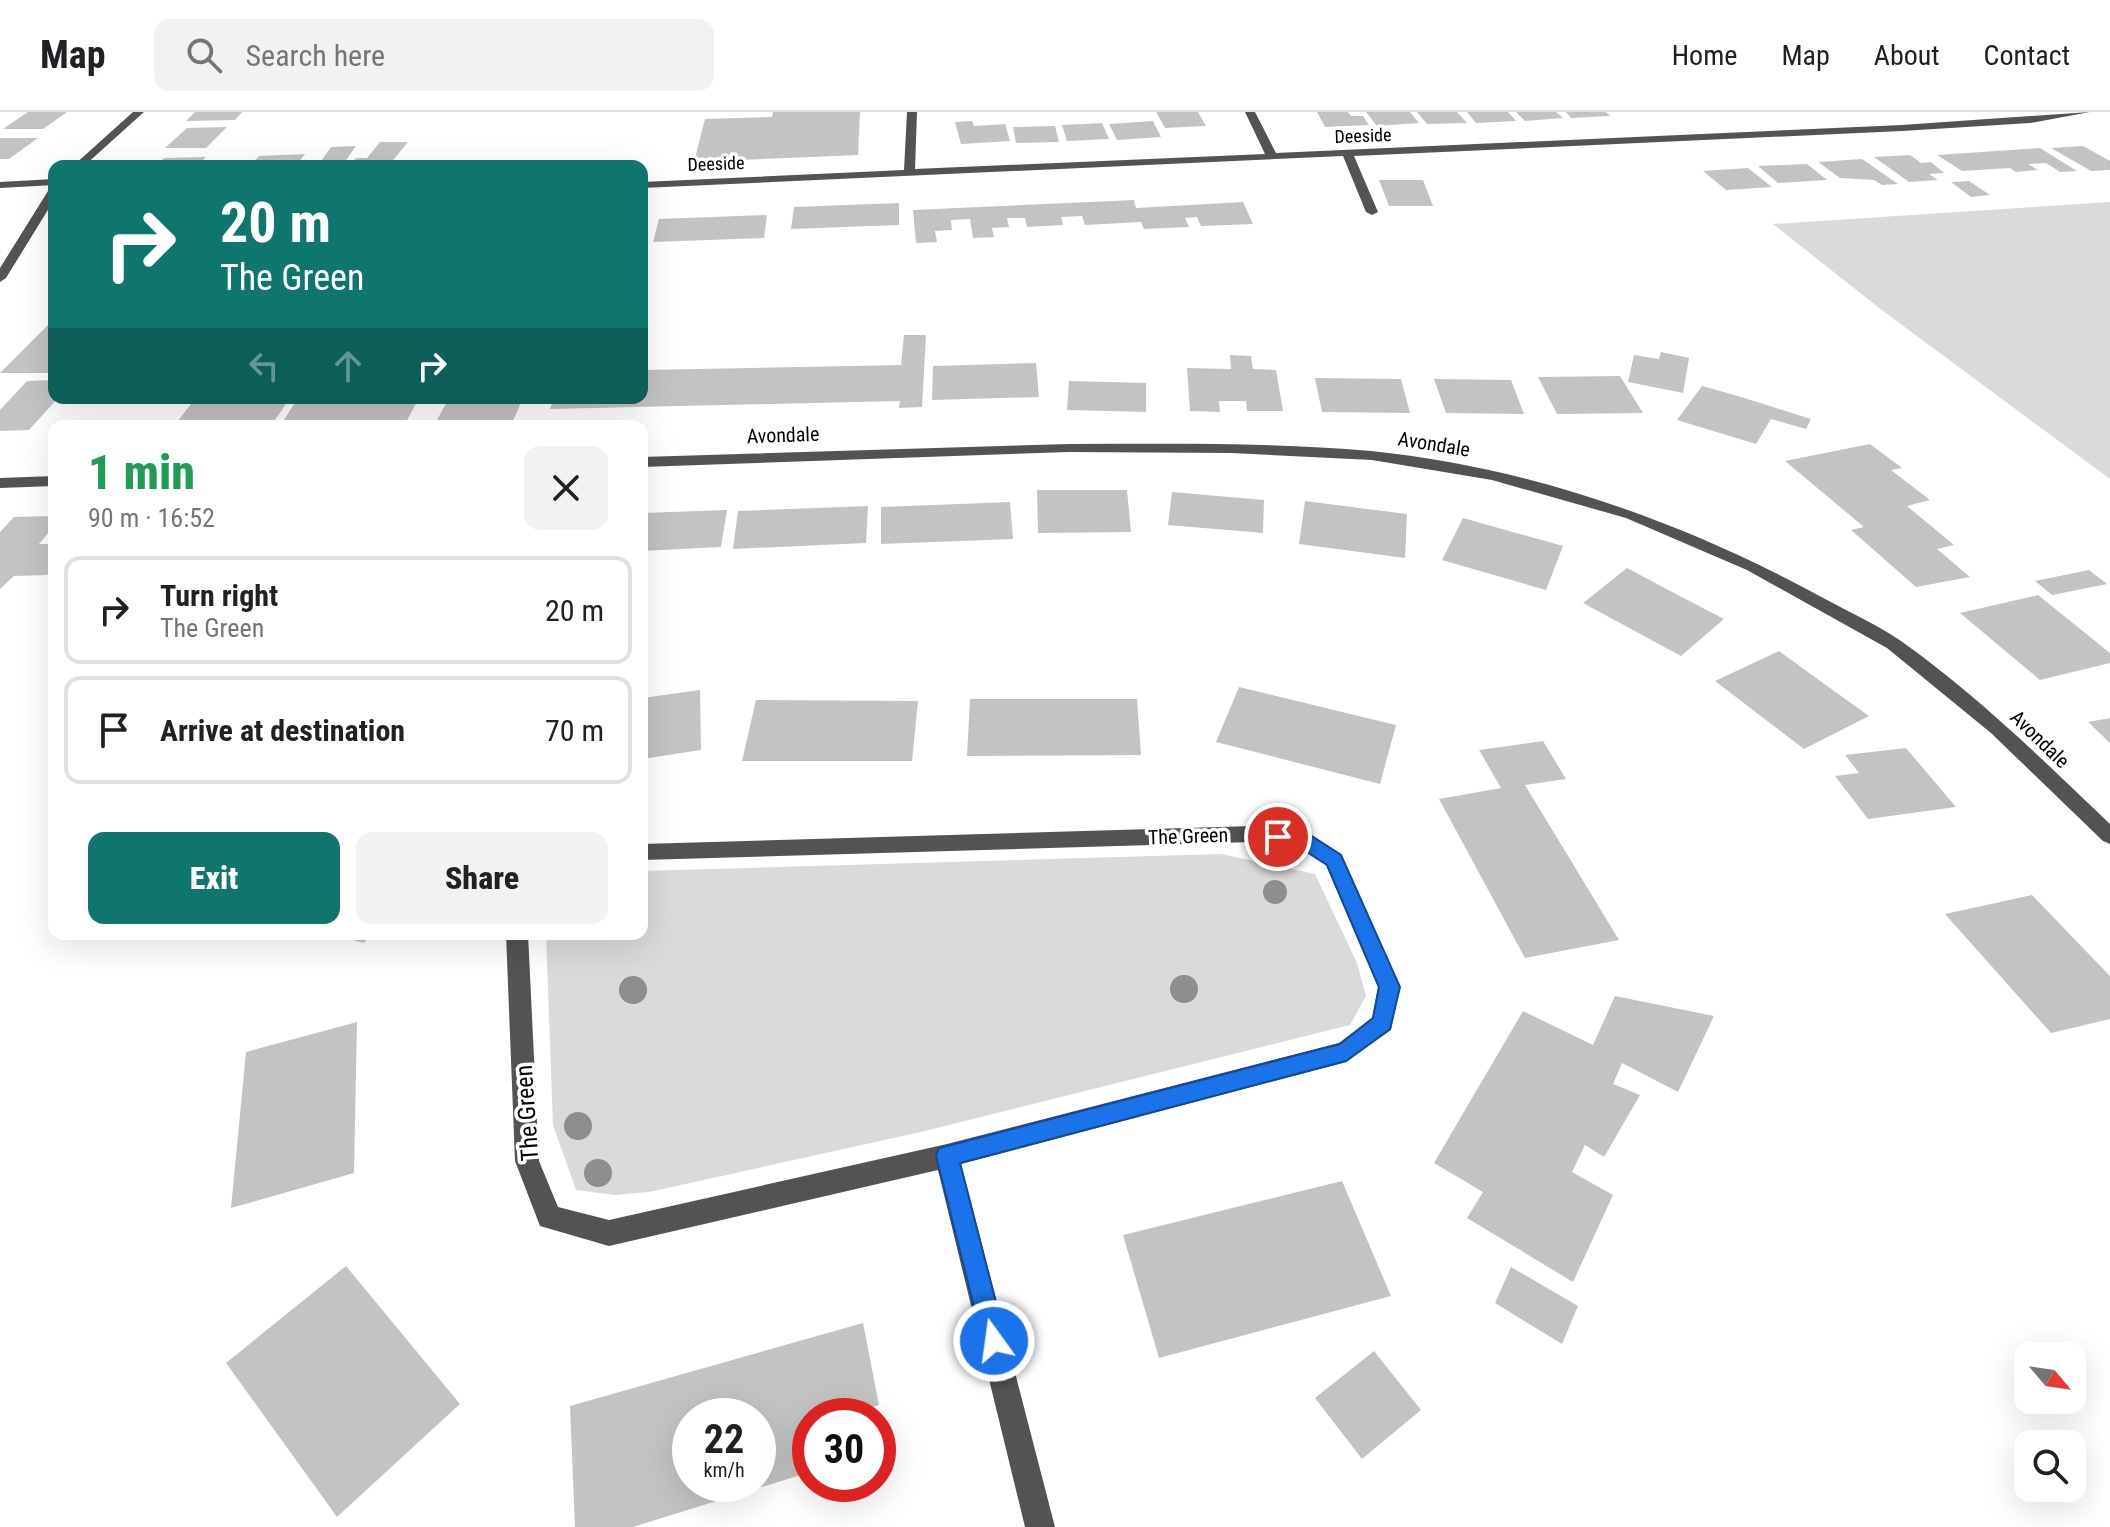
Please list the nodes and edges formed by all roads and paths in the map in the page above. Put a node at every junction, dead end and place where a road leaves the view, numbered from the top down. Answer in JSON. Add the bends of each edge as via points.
{"nodes":[{"id":1,"x":139,"y":112,"type":"edge"},
{"id":2,"x":912,"y":112,"type":"edge"},
{"id":3,"x":1250,"y":112,"type":"edge"},
{"id":4,"x":2085,"y":112,"type":"edge"},
{"id":5,"x":1348,"y":155,"type":"junction"},
{"id":6,"x":1272,"y":156,"type":"junction"},
{"id":7,"x":85,"y":160,"type":"edge"},
{"id":8,"x":909,"y":175,"type":"junction"},
{"id":9,"x":48,"y":182,"type":"edge"},
{"id":10,"x":0,"y":185,"type":"edge"},
{"id":11,"x":648,"y":185,"type":"edge"},
{"id":12,"x":48,"y":200,"type":"edge"},
{"id":13,"x":1372,"y":212,"type":"dead end"},
{"id":14,"x":48,"y":213,"type":"edge"},
{"id":15,"x":38,"y":214,"type":"junction"},
{"id":16,"x":0,"y":278,"type":"edge"},
{"id":17,"x":648,"y":462,"type":"edge"},
{"id":18,"x":48,"y":481,"type":"edge"},
{"id":19,"x":0,"y":483,"type":"edge"},
{"id":20,"x":2110,"y":836,"type":"edge"},
{"id":21,"x":648,"y":852,"type":"edge"},
{"id":22,"x":517,"y":940,"type":"edge"},
{"id":23,"x":947,"y":1156,"type":"junction"},
{"id":24,"x":1040,"y":1527,"type":"edge"}],
"edges":[{"from":1,"to":7,"type":"street"},
{"from":2,"to":8,"type":"street"},
{"from":3,"to":6,"type":"street"},
{"from":4,"to":5,"type":"street","name":"Deeside","via":[[1902,128]]},
{"from":5,"to":6,"type":"street","name":"Deeside"},
{"from":5,"to":13,"type":"street"},
{"from":6,"to":8,"type":"street","name":"Deeside"},
{"from":8,"to":11,"type":"street","name":"Deeside"},
{"from":9,"to":10,"type":"street"},
{"from":12,"to":15,"type":"street"},
{"from":14,"to":15,"type":"street"},
{"from":15,"to":16,"type":"street"},
{"from":17,"to":20,"type":"street","name":"Avondale","via":[[1069,448],[1231,449],[1372,456],[1494,476],[1632,515],[1753,566],[1893,644],[1998,728]]},
{"from":18,"to":19,"type":"street"},
{"from":21,"to":23,"type":"street","name":"The Green","via":[[1253,834],[1304,840],[1334,860],[1389,987],[1383,1023],[1346,1052]]},
{"from":22,"to":23,"type":"street","name":"The Green","via":[[527,1161],[549,1217],[609,1233]]},
{"from":23,"to":24,"type":"street"}]}
